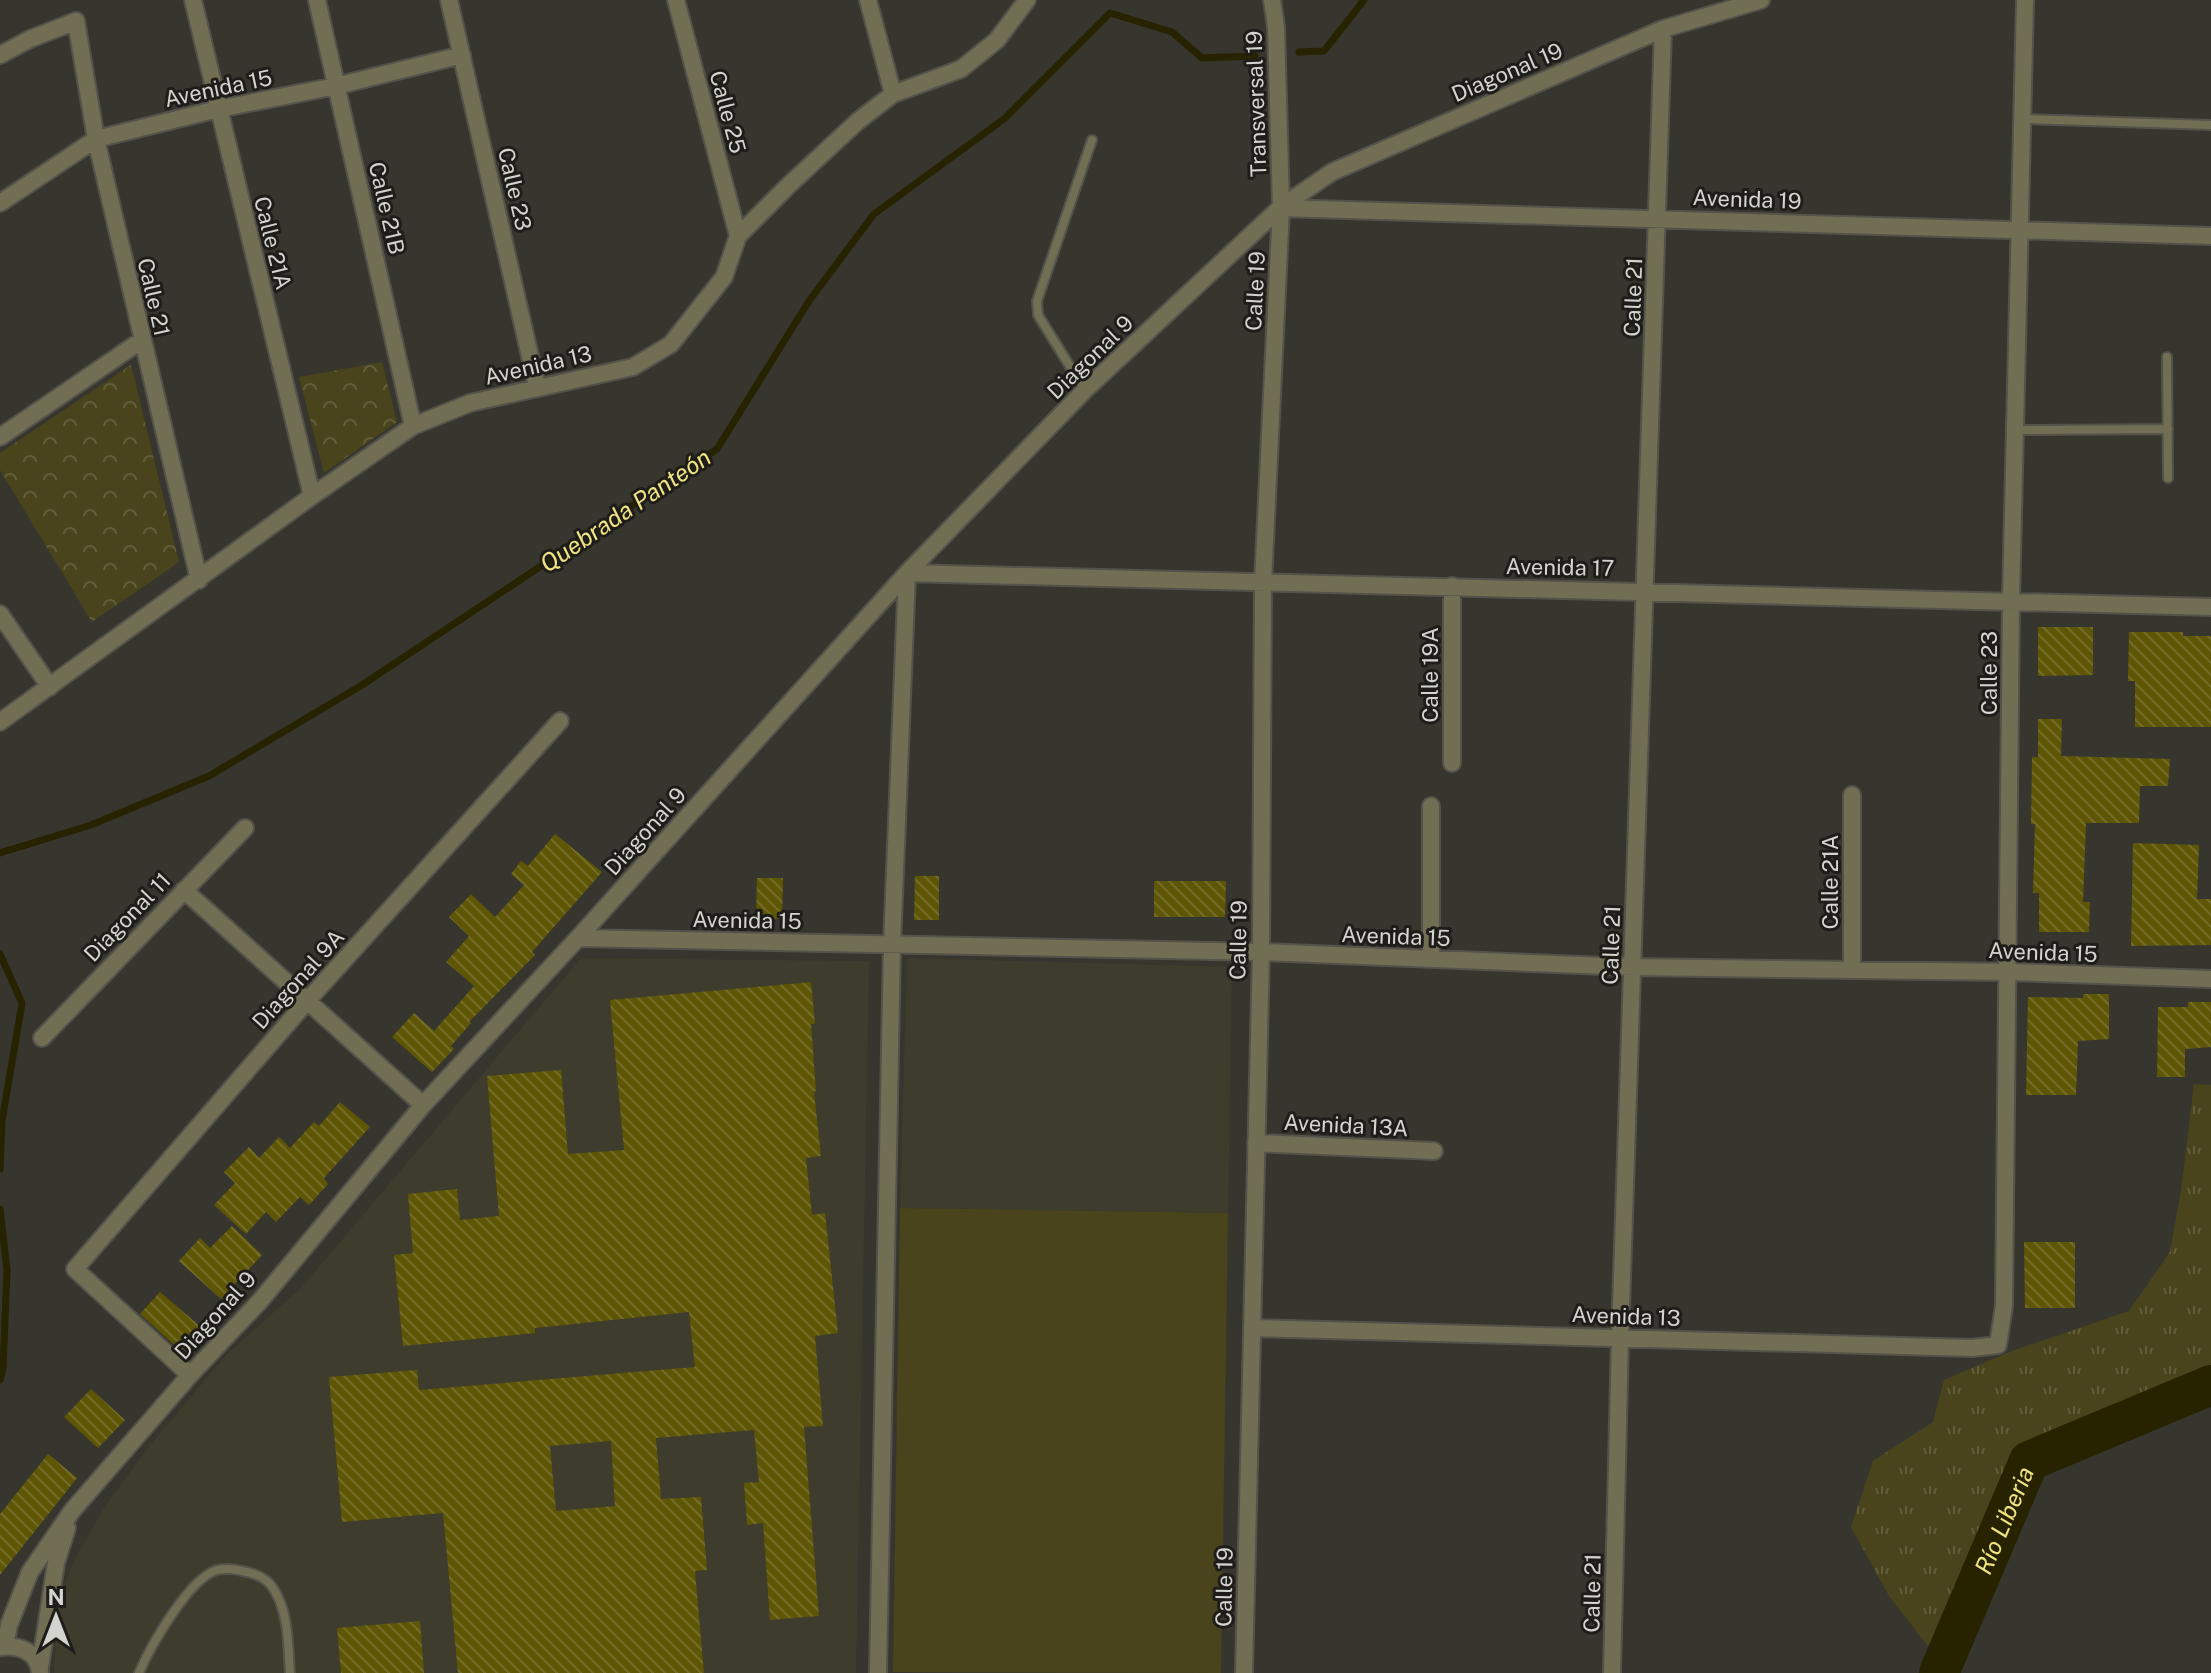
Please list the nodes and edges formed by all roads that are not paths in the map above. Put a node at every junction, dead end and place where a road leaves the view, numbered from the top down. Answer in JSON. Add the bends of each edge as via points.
{"nodes":[{"id":1,"x":193,"y":0,"type":"edge"},
{"id":2,"x":317,"y":0,"type":"edge"},
{"id":3,"x":449,"y":0,"type":"edge"},
{"id":4,"x":676,"y":0,"type":"edge"},
{"id":5,"x":868,"y":0,"type":"edge"},
{"id":6,"x":1027,"y":0,"type":"edge"},
{"id":7,"x":1272,"y":0,"type":"edge"},
{"id":8,"x":1761,"y":0,"type":"edge"},
{"id":9,"x":2025,"y":0,"type":"edge"},
{"id":10,"x":1663,"y":29,"type":"junction"},
{"id":11,"x":0,"y":55,"type":"edge"},
{"id":12,"x":462,"y":55,"type":"junction"},
{"id":13,"x":336,"y":86,"type":"junction"},
{"id":14,"x":893,"y":94,"type":"junction"},
{"id":15,"x":218,"y":109,"type":"junction"},
{"id":16,"x":2023,"y":119,"type":"junction"},
{"id":17,"x":2211,"y":125,"type":"edge"},
{"id":18,"x":96,"y":139,"type":"junction"},
{"id":19,"x":1092,"y":140,"type":"dead end"},
{"id":20,"x":0,"y":203,"type":"edge"},
{"id":21,"x":1281,"y":207,"type":"junction"},
{"id":22,"x":1657,"y":218,"type":"junction"},
{"id":23,"x":2021,"y":232,"type":"junction"},
{"id":24,"x":738,"y":236,"type":"junction"},
{"id":25,"x":2211,"y":236,"type":"edge"},
{"id":26,"x":142,"y":340,"type":"junction"},
{"id":27,"x":2167,"y":357,"type":"dead end"},
{"id":28,"x":537,"y":387,"type":"junction"},
{"id":29,"x":1085,"y":390,"type":"junction"},
{"id":30,"x":413,"y":426,"type":"junction"},
{"id":31,"x":2168,"y":429,"type":"junction"},
{"id":32,"x":2016,"y":430,"type":"junction"},
{"id":33,"x":0,"y":437,"type":"edge"},
{"id":34,"x":2168,"y":478,"type":"dead end"},
{"id":35,"x":312,"y":496,"type":"junction"},
{"id":36,"x":907,"y":573,"type":"junction"},
{"id":37,"x":199,"y":580,"type":"junction"},
{"id":38,"x":1263,"y":582,"type":"junction"},
{"id":39,"x":1452,"y":586,"type":"junction"},
{"id":40,"x":1645,"y":591,"type":"junction"},
{"id":41,"x":2011,"y":600,"type":"junction"},
{"id":42,"x":2211,"y":607,"type":"edge"},
{"id":43,"x":0,"y":614,"type":"edge"},
{"id":44,"x":50,"y":687,"type":"junction"},
{"id":45,"x":560,"y":721,"type":"dead end"},
{"id":46,"x":0,"y":722,"type":"edge"},
{"id":47,"x":1452,"y":763,"type":"dead end"},
{"id":48,"x":1852,"y":795,"type":"dead end"},
{"id":49,"x":1431,"y":806,"type":"dead end"},
{"id":50,"x":245,"y":828,"type":"dead end"},
{"id":51,"x":184,"y":890,"type":"junction"},
{"id":52,"x":578,"y":938,"type":"junction"},
{"id":53,"x":892,"y":945,"type":"junction"},
{"id":54,"x":1261,"y":952,"type":"junction"},
{"id":55,"x":1431,"y":959,"type":"junction"},
{"id":56,"x":1632,"y":967,"type":"junction"},
{"id":57,"x":1852,"y":970,"type":"junction"},
{"id":58,"x":2009,"y":972,"type":"junction"},
{"id":59,"x":2211,"y":979,"type":"edge"},
{"id":60,"x":308,"y":1000,"type":"junction"},
{"id":61,"x":42,"y":1038,"type":"dead end"},
{"id":62,"x":423,"y":1105,"type":"junction"},
{"id":63,"x":1256,"y":1143,"type":"junction"},
{"id":64,"x":1434,"y":1151,"type":"dead end"},
{"id":65,"x":1252,"y":1328,"type":"junction"},
{"id":66,"x":1620,"y":1338,"type":"junction"},
{"id":67,"x":1998,"y":1345,"type":"joint"},
{"id":68,"x":190,"y":1375,"type":"junction"},
{"id":69,"x":72,"y":1511,"type":"junction"},
{"id":70,"x":2,"y":1646,"type":"edge"},
{"id":71,"x":40,"y":1670,"type":"edge"},
{"id":72,"x":139,"y":1673,"type":"edge"},
{"id":73,"x":290,"y":1673,"type":"edge"},
{"id":74,"x":878,"y":1673,"type":"edge"},
{"id":75,"x":1244,"y":1673,"type":"edge"},
{"id":76,"x":1612,"y":1673,"type":"edge"}],
"edges":[{"from":1,"to":15,"type":"street","name":"Calle 21A"},
{"from":2,"to":13,"type":"street","name":"Calle 21B"},
{"from":3,"to":12,"type":"street","name":"Calle 23"},
{"from":4,"to":24,"type":"street","name":"Calle 25"},
{"from":5,"to":14,"type":"street"},
{"from":6,"to":14,"type":"street","name":"Avenida 13","via":[[997,40],[961,69]]},
{"from":7,"to":21,"type":"street","name":"Transversal 19"},
{"from":8,"to":10,"type":"street","name":"Diagonal 19"},
{"from":9,"to":16,"type":"street","name":"Calle 23"},
{"from":10,"to":21,"type":"street","name":"Diagonal 19","via":[[1332,172]]},
{"from":10,"to":22,"type":"street","name":"Calle 21"},
{"from":11,"to":18,"type":"street","name":"Calle 21","via":[[76,21]]},
{"from":12,"to":13,"type":"street","name":"Avenida 15"},
{"from":12,"to":28,"type":"street","name":"Calle 23"},
{"from":13,"to":15,"type":"street","name":"Avenida 15"},
{"from":13,"to":30,"type":"street","name":"Calle 21B"},
{"from":14,"to":24,"type":"street","name":"Avenida 13"},
{"from":15,"to":18,"type":"street","name":"Avenida 15"},
{"from":15,"to":35,"type":"street","name":"Calle 21A"},
{"from":16,"to":17,"type":"lane"},
{"from":16,"to":23,"type":"street","name":"Calle 23"},
{"from":18,"to":20,"type":"street","name":"Avenida 15"},
{"from":18,"to":26,"type":"street","name":"Calle 21"},
{"from":19,"to":29,"type":"lane","via":[[1037,301],[1038,315]]},
{"from":21,"to":22,"type":"street","name":"Avenida 19"},
{"from":21,"to":29,"type":"street","name":"Diagonal 9"},
{"from":21,"to":38,"type":"street","name":"Calle 19"},
{"from":22,"to":23,"type":"street","name":"Avenida 19"},
{"from":22,"to":40,"type":"street","name":"Calle 21"},
{"from":23,"to":25,"type":"street","name":"Avenida 19"},
{"from":23,"to":32,"type":"street","name":"Calle 23"},
{"from":24,"to":28,"type":"street","name":"Avenida 13","via":[[724,277],[671,344],[633,367]]},
{"from":26,"to":33,"type":"street"},
{"from":26,"to":37,"type":"street","name":"Calle 21"},
{"from":27,"to":31,"type":"lane"},
{"from":28,"to":30,"type":"street","name":"Avenida 13","via":[[470,403]]},
{"from":29,"to":36,"type":"street","name":"Diagonal 9"},
{"from":30,"to":35,"type":"street","name":"Avenida 13"},
{"from":31,"to":32,"type":"lane"},
{"from":31,"to":34,"type":"lane"},
{"from":32,"to":41,"type":"street","name":"Calle 23"},
{"from":35,"to":37,"type":"street","name":"Avenida 13"},
{"from":36,"to":38,"type":"street","name":"Avenida 17"},
{"from":36,"to":52,"type":"street","name":"Diagonal 9"},
{"from":36,"to":53,"type":"street"},
{"from":37,"to":44,"type":"street","name":"Avenida 13"},
{"from":38,"to":39,"type":"street","name":"Avenida 17"},
{"from":38,"to":54,"type":"street","name":"Calle 19"},
{"from":39,"to":40,"type":"street","name":"Avenida 17"},
{"from":39,"to":47,"type":"street","name":"Calle 19A"},
{"from":40,"to":41,"type":"street","name":"Avenida 17"},
{"from":40,"to":56,"type":"street","name":"Calle 21"},
{"from":41,"to":42,"type":"street","name":"Avenida 17"},
{"from":41,"to":58,"type":"street","name":"Calle 23"},
{"from":43,"to":44,"type":"street"},
{"from":44,"to":46,"type":"street","name":"Avenida 13"},
{"from":45,"to":60,"type":"street","name":"Diagonal 9A"},
{"from":48,"to":57,"type":"street","name":"Calle 21A"},
{"from":49,"to":55,"type":"street"},
{"from":50,"to":51,"type":"street","name":"Diagonal 11"},
{"from":51,"to":60,"type":"street"},
{"from":51,"to":61,"type":"street","name":"Diagonal 11"},
{"from":52,"to":53,"type":"street","name":"Avenida 15"},
{"from":52,"to":62,"type":"street","name":"Diagonal 9"},
{"from":53,"to":54,"type":"street","name":"Avenida 15"},
{"from":53,"to":74,"type":"street"},
{"from":54,"to":55,"type":"street","name":"Avenida 15"},
{"from":54,"to":63,"type":"street","name":"Calle 19"},
{"from":55,"to":56,"type":"street","name":"Avenida 15"},
{"from":56,"to":57,"type":"street","name":"Avenida 15"},
{"from":56,"to":66,"type":"street","name":"Calle 21"},
{"from":57,"to":58,"type":"street","name":"Avenida 15"},
{"from":58,"to":59,"type":"street","name":"Avenida 15"},
{"from":58,"to":67,"type":"street","name":"Calle 23","via":[[2004,1306]]},
{"from":60,"to":62,"type":"street"},
{"from":60,"to":68,"type":"street","name":"Diagonal 9A","via":[[75,1269]]},
{"from":62,"to":68,"type":"street","name":"Diagonal 9","via":[[260,1301]]},
{"from":63,"to":64,"type":"street","name":"Avenida 13A"},
{"from":63,"to":65,"type":"street","name":"Calle 19"},
{"from":65,"to":66,"type":"street","name":"Avenida 13"},
{"from":65,"to":75,"type":"street","name":"Calle 19"},
{"from":66,"to":67,"type":"street","name":"Avenida 13"},
{"from":66,"to":76,"type":"street","name":"Calle 21"},
{"from":68,"to":69,"type":"street","name":"Diagonal 9"},
{"from":69,"to":70,"type":"street","name":"Diagonal 9","via":[[30,1572]]},
{"from":69,"to":71,"type":"street","name":"Diagonal 9","via":[[56,1563]]},
{"from":70,"to":71,"type":"street","via":[[32,1654]]},
{"from":72,"to":73,"type":"lane","via":[[186,1595],[216,1570],[258,1574],[272,1585],[286,1626]]}]}
